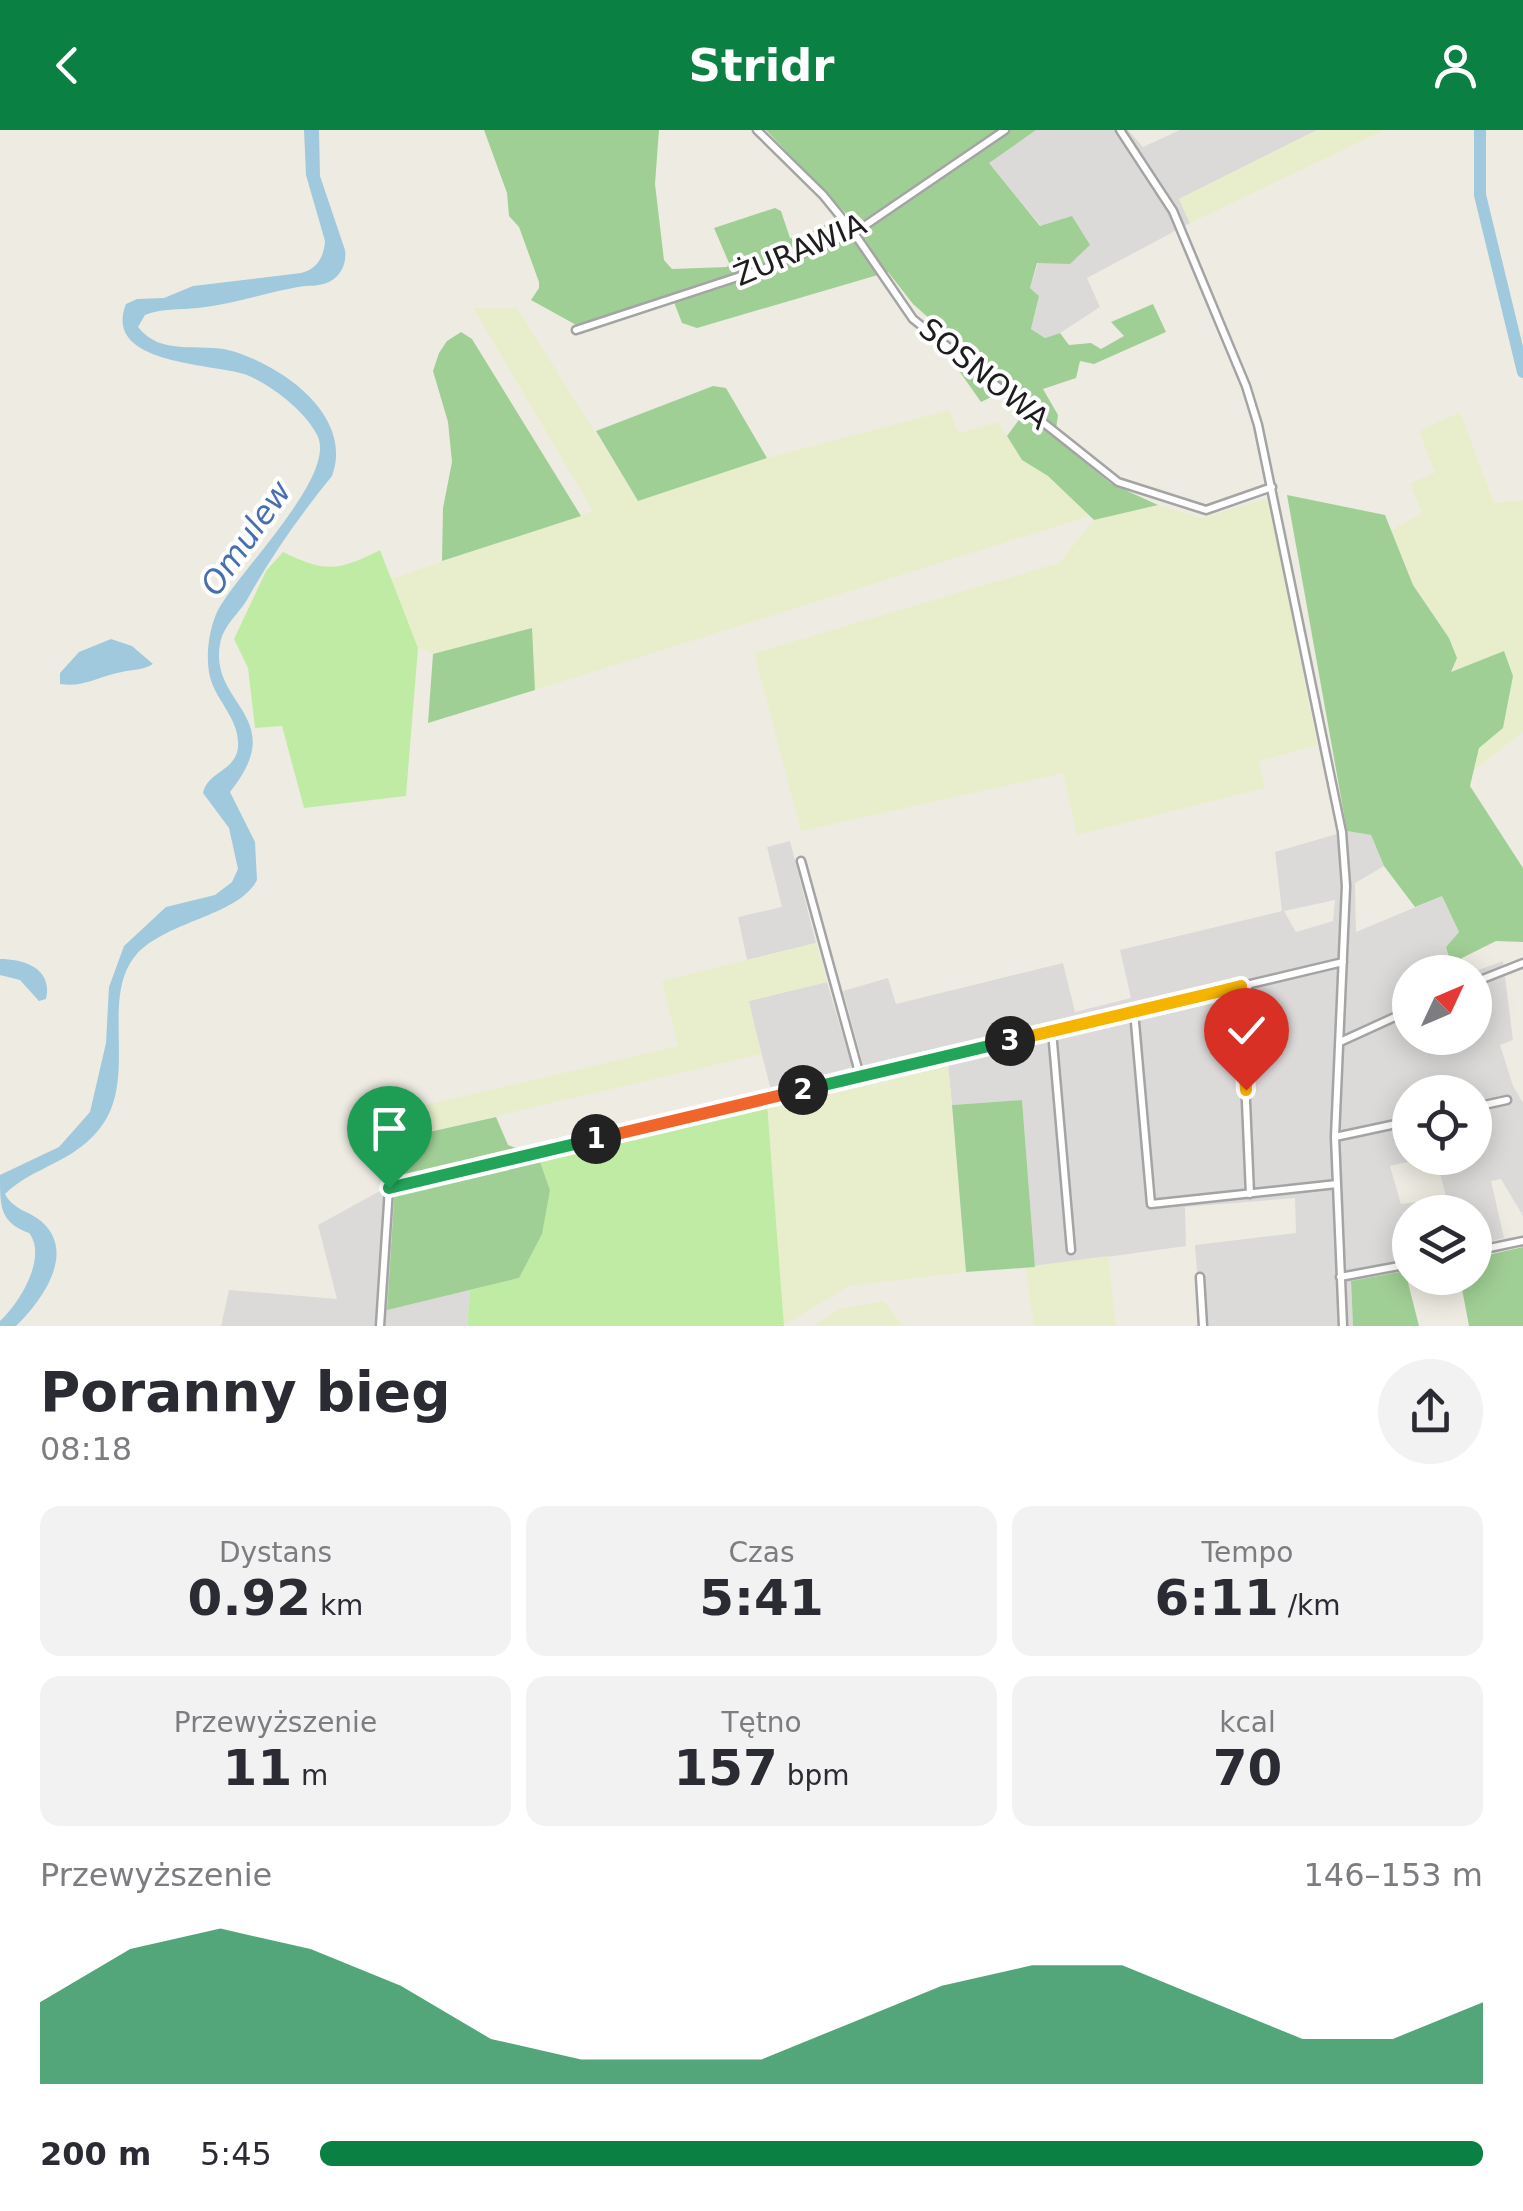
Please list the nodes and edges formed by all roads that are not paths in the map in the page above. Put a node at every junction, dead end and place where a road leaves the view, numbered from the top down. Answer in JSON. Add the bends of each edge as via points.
{"nodes":[{"id":1,"x":757,"y":130,"type":"edge"},
{"id":2,"x":1006,"y":130,"type":"edge"},
{"id":3,"x":1120,"y":130,"type":"edge"},
{"id":4,"x":854,"y":232,"type":"junction"},
{"id":5,"x":576,"y":330,"type":"dead end"},
{"id":6,"x":1272,"y":488,"type":"junction"},
{"id":7,"x":800,"y":861,"type":"dead end"},
{"id":8,"x":1343,"y":962,"type":"junction"},
{"id":9,"x":1523,"y":963,"type":"edge"},
{"id":10,"x":1492,"y":975,"type":"edge"},
{"id":11,"x":1241,"y":986,"type":"junction"},
{"id":12,"x":1134,"y":1012,"type":"junction"},
{"id":13,"x":1392,"y":1018,"type":"edge"},
{"id":14,"x":1052,"y":1031,"type":"junction"},
{"id":15,"x":1340,"y":1042,"type":"junction"},
{"id":16,"x":860,"y":1076,"type":"junction"},
{"id":17,"x":1508,"y":1100,"type":"dead end"},
{"id":18,"x":1492,"y":1103,"type":"edge"},
{"id":19,"x":1392,"y":1125,"type":"edge"},
{"id":20,"x":1334,"y":1137,"type":"junction"},
{"id":21,"x":1337,"y":1184,"type":"junction"},
{"id":22,"x":1250,"y":1194,"type":"junction"},
{"id":23,"x":1523,"y":1241,"type":"edge"},
{"id":24,"x":1492,"y":1247,"type":"edge"},
{"id":25,"x":1072,"y":1250,"type":"dead end"},
{"id":26,"x":1392,"y":1267,"type":"edge"},
{"id":27,"x":1340,"y":1276,"type":"junction"},
{"id":28,"x":1200,"y":1277,"type":"dead end"},
{"id":29,"x":380,"y":1326,"type":"edge"},
{"id":30,"x":1203,"y":1326,"type":"edge"},
{"id":31,"x":1343,"y":1326,"type":"edge"}],
"edges":[{"from":1,"to":4,"type":"street","name":"SOSNOWA"},
{"from":2,"to":4,"type":"street","name":"ŻURAWIA"},
{"from":3,"to":6,"type":"street","via":[[1180,228],[1246,386]]},
{"from":4,"to":5,"type":"street","name":"ŻURAWIA"},
{"from":4,"to":6,"type":"street","name":"SOSNOWA","via":[[913,319],[1118,482],[1206,510]]},
{"from":6,"to":8,"type":"street","via":[[1342,832]]},
{"from":7,"to":16,"type":"street"},
{"from":8,"to":11,"type":"street"},
{"from":8,"to":15,"type":"street"},
{"from":9,"to":10,"type":"street"},
{"from":11,"to":12,"type":"street"},
{"from":11,"to":22,"type":"street"},
{"from":12,"to":14,"type":"street"},
{"from":12,"to":22,"type":"street","via":[[1150,1204]]},
{"from":13,"to":15,"type":"street"},
{"from":14,"to":16,"type":"street"},
{"from":14,"to":25,"type":"street"},
{"from":15,"to":20,"type":"street"},
{"from":16,"to":29,"type":"street","via":[[389,1188]]},
{"from":17,"to":18,"type":"street"},
{"from":19,"to":20,"type":"street"},
{"from":20,"to":21,"type":"street"},
{"from":21,"to":22,"type":"street"},
{"from":21,"to":27,"type":"street"},
{"from":23,"to":24,"type":"street"},
{"from":26,"to":27,"type":"street"},
{"from":27,"to":31,"type":"street"},
{"from":28,"to":30,"type":"street"}]}
